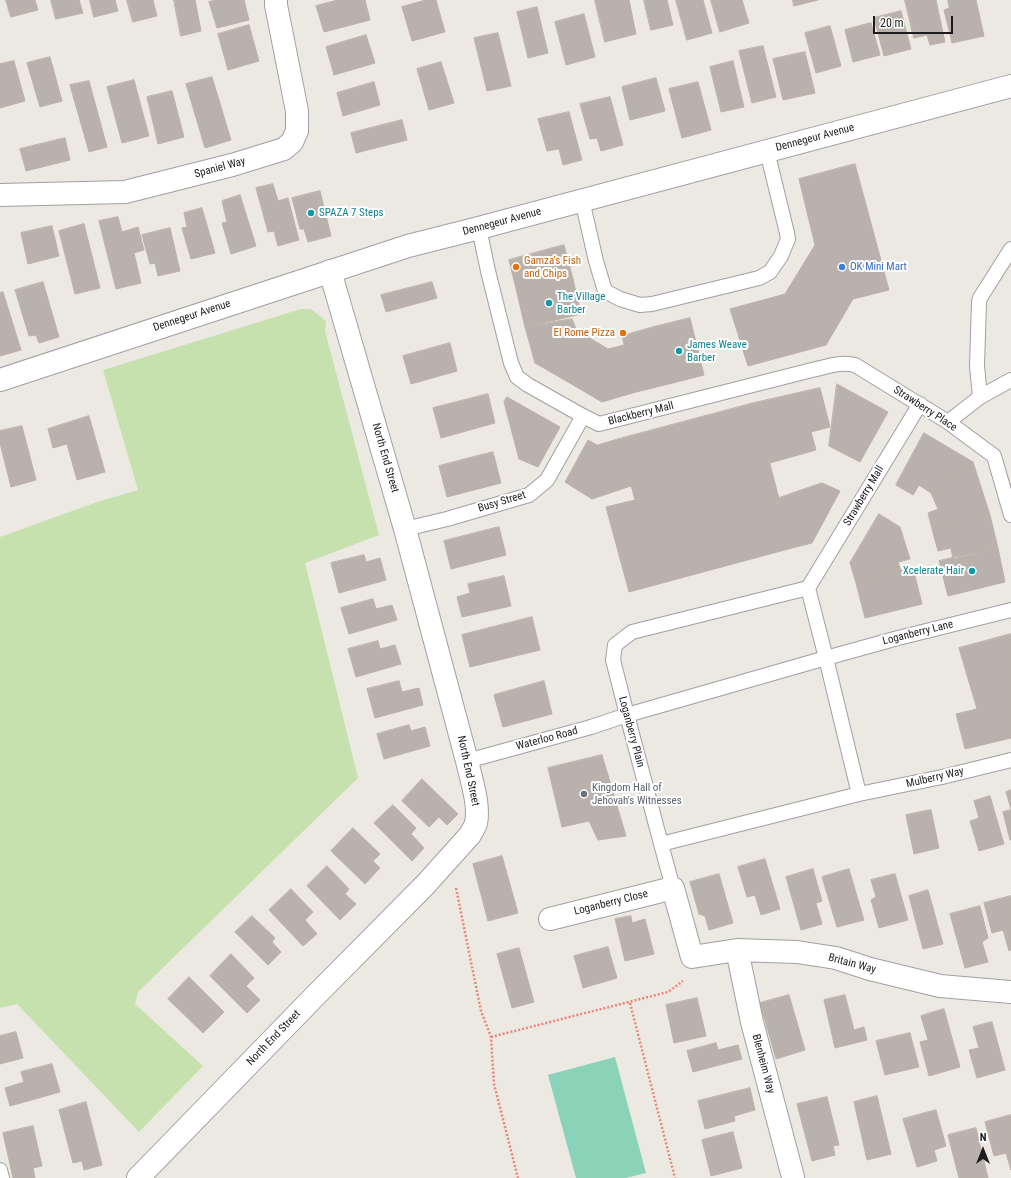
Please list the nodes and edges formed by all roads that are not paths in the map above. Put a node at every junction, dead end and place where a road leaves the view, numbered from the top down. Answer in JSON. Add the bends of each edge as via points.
{"nodes":[{"id":1,"x":276,"y":0,"type":"edge"},
{"id":2,"x":1011,"y":86,"type":"edge"},
{"id":3,"x":768,"y":151,"type":"junction"},
{"id":4,"x":0,"y":195,"type":"edge"},
{"id":5,"x":582,"y":200,"type":"junction"},
{"id":6,"x":479,"y":228,"type":"junction"},
{"id":7,"x":1011,"y":249,"type":"edge"},
{"id":8,"x":330,"y":271,"type":"junction"},
{"id":9,"x":855,"y":365,"type":"joint"},
{"id":10,"x":0,"y":380,"type":"edge"},
{"id":11,"x":1011,"y":380,"type":"edge"},
{"id":12,"x":980,"y":397,"type":"junction"},
{"id":13,"x":920,"y":404,"type":"junction"},
{"id":14,"x":583,"y":416,"type":"junction"},
{"id":15,"x":948,"y":422,"type":"junction"},
{"id":16,"x":1011,"y":515,"type":"edge"},
{"id":17,"x":405,"y":529,"type":"junction"},
{"id":18,"x":808,"y":588,"type":"junction"},
{"id":19,"x":1011,"y":610,"type":"edge"},
{"id":20,"x":826,"y":658,"type":"junction"},
{"id":21,"x":627,"y":715,"type":"junction"},
{"id":22,"x":1011,"y":760,"type":"edge"},
{"id":23,"x":467,"y":761,"type":"junction"},
{"id":24,"x":859,"y":794,"type":"junction"},
{"id":25,"x":661,"y":844,"type":"junction"},
{"id":26,"x":673,"y":888,"type":"junction"},
{"id":27,"x":550,"y":919,"type":"dead end"},
{"id":28,"x":737,"y":950,"type":"junction"},
{"id":29,"x":1011,"y":992,"type":"edge"},
{"id":30,"x":0,"y":1170,"type":"edge"},
{"id":31,"x":2,"y":1178,"type":"edge"},
{"id":32,"x":138,"y":1178,"type":"edge"},
{"id":33,"x":795,"y":1178,"type":"edge"}],
"edges":[{"from":1,"to":4,"type":"street","name":"Spaniel Way","via":[[297,111],[297,131],[292,142],[284,149],[125,192]]},
{"from":2,"to":3,"type":"street","name":"Dennegeur Avenue"},
{"from":3,"to":5,"type":"street","name":"Dennegeur Avenue"},
{"from":3,"to":5,"type":"lane","via":[[788,239],[770,272],[745,282],[640,306],[620,299],[605,291]]},
{"from":5,"to":6,"type":"street","name":"Dennegeur Avenue"},
{"from":6,"to":8,"type":"street","name":"Dennegeur Avenue","via":[[408,246]]},
{"from":6,"to":14,"type":"lane","name":"Blackberry Mall","via":[[507,348],[517,377]]},
{"from":7,"to":12,"type":"lane","via":[[979,302],[977,366]]},
{"from":8,"to":10,"type":"street","name":"Dennegeur Avenue"},
{"from":8,"to":17,"type":"street","name":"North End Street"},
{"from":9,"to":13,"type":"lane","name":"Strawberry Place"},
{"from":9,"to":14,"type":"lane","name":"Blackberry Mall","via":[[842,363],[600,424]]},
{"from":11,"to":12,"type":"lane"},
{"from":12,"to":15,"type":"lane"},
{"from":13,"to":15,"type":"lane","name":"Strawberry Place"},
{"from":13,"to":18,"type":"lane","name":"Strawberry Mall"},
{"from":14,"to":17,"type":"lane","name":"Busy Street","via":[[547,480],[529,495]]},
{"from":15,"to":16,"type":"lane","name":"Strawberry Place","via":[[994,456]]},
{"from":17,"to":23,"type":"street","name":"North End Street"},
{"from":18,"to":20,"type":"lane"},
{"from":18,"to":21,"type":"lane","name":"Loganberry Plain","via":[[632,632],[615,645],[613,660]]},
{"from":19,"to":20,"type":"lane","name":"Loganberry Lane"},
{"from":20,"to":21,"type":"lane","name":"Loganberry Lane"},
{"from":20,"to":24,"type":"lane"},
{"from":21,"to":23,"type":"lane","name":"Waterloo Road"},
{"from":21,"to":25,"type":"lane","name":"Loganberry Plain"},
{"from":22,"to":24,"type":"lane","name":"Mulberry Way"},
{"from":23,"to":32,"type":"street","name":"North End Street","via":[[477,816],[476,825],[470,835],[425,886]]},
{"from":24,"to":25,"type":"lane"},
{"from":25,"to":26,"type":"lane"},
{"from":26,"to":27,"type":"street","name":"Loganberry Close"},
{"from":26,"to":28,"type":"street","name":"Britain Way","via":[[692,957]]},
{"from":28,"to":29,"type":"street","name":"Britain Way","via":[[822,955],[940,986]]},
{"from":28,"to":33,"type":"street","name":"Blenheim Way","via":[[752,1022]]},
{"from":30,"to":31,"type":"lane"}]}
